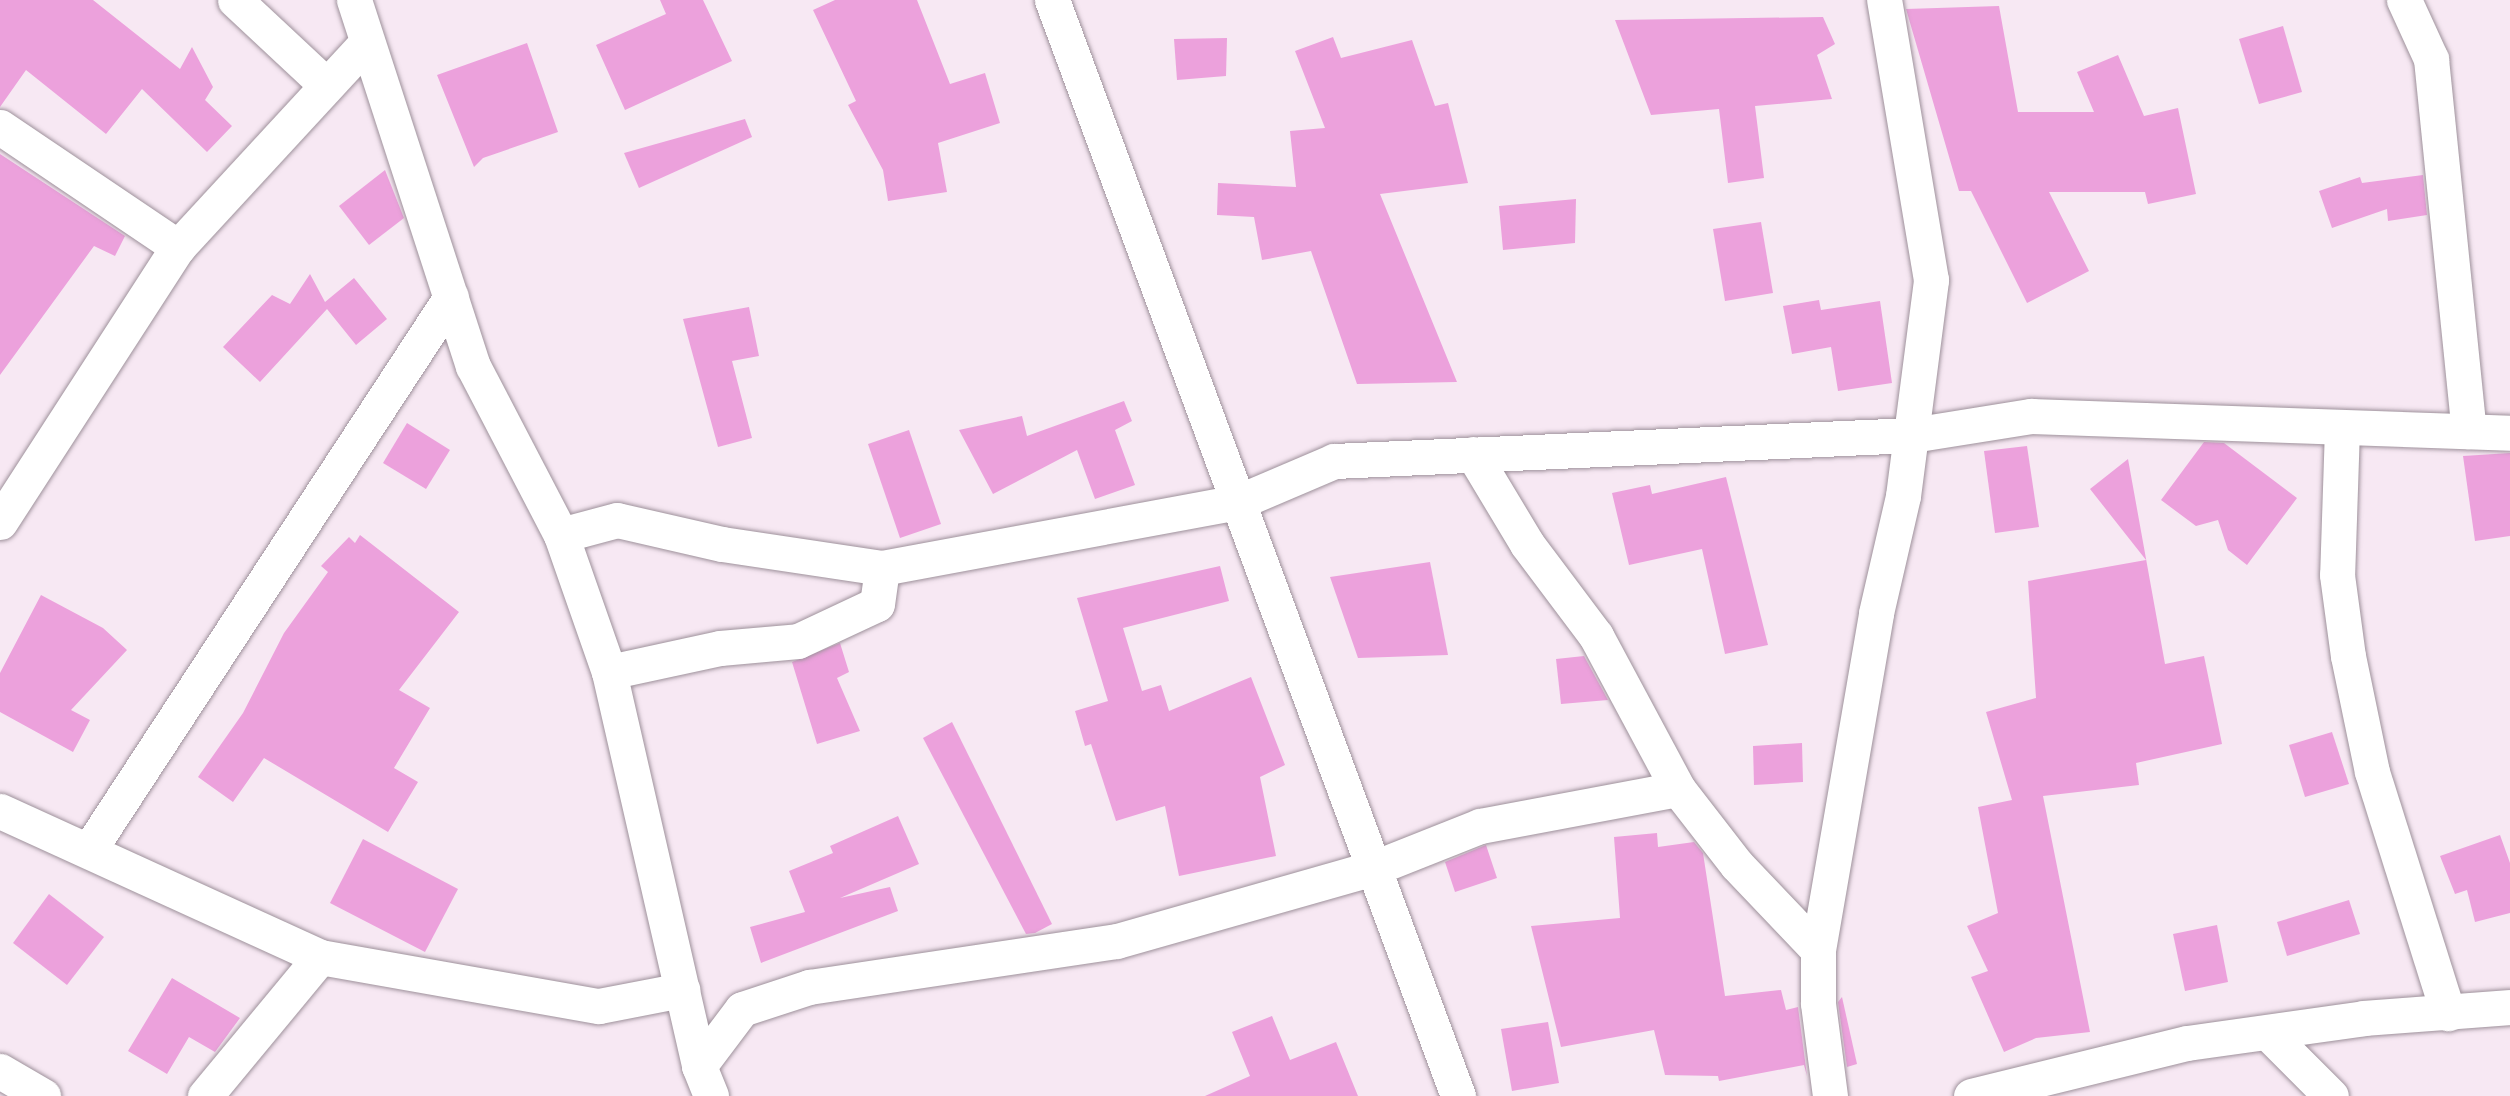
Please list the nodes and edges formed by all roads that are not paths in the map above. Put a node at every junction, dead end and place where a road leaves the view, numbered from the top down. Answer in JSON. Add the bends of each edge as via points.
{"nodes":[{"id":1,"x":236,"y":0,"type":"edge"},
{"id":2,"x":1052,"y":0,"type":"edge"},
{"id":3,"x":1884,"y":0,"type":"edge"},
{"id":4,"x":2404,"y":0,"type":"edge"},
{"id":5,"x":362,"y":2,"type":"edge"},
{"id":6,"x":365,"y":44,"type":"junction"},
{"id":7,"x":326,"y":85,"type":"junction"},
{"id":8,"x":0,"y":127,"type":"edge"},
{"id":9,"x":178,"y":247,"type":"junction"},
{"id":10,"x":451,"y":297,"type":"junction"},
{"id":11,"x":2342,"y":428,"type":"junction"},
{"id":12,"x":2469,"y":431,"type":"junction"},
{"id":13,"x":2510,"y":433,"type":"edge"},
{"id":14,"x":1912,"y":435,"type":"junction"},
{"id":15,"x":1473,"y":454,"type":"junction"},
{"id":16,"x":1238,"y":502,"type":"junction"},
{"id":17,"x":0,"y":522,"type":"edge"},
{"id":18,"x":561,"y":535,"type":"junction"},
{"id":19,"x":882,"y":568,"type":"junction"},
{"id":20,"x":609,"y":672,"type":"junction"},
{"id":21,"x":1678,"y":789,"type":"junction"},
{"id":22,"x":0,"y":811,"type":"edge"},
{"id":23,"x":89,"y":850,"type":"junction"},
{"id":24,"x":1374,"y":868,"type":"junction"},
{"id":25,"x":1818,"y":950,"type":"junction"},
{"id":26,"x":320,"y":957,"type":"junction"},
{"id":27,"x":681,"y":990,"type":"junction"},
{"id":28,"x":2510,"y":1007,"type":"edge"},
{"id":29,"x":2448,"y":1013,"type":"junction"},
{"id":30,"x":2270,"y":1035,"type":"junction"},
{"id":31,"x":0,"y":1072,"type":"edge"},
{"id":32,"x":705,"y":1081,"type":"edge"},
{"id":33,"x":43,"y":1096,"type":"edge"},
{"id":34,"x":205,"y":1096,"type":"edge"},
{"id":35,"x":1458,"y":1096,"type":"edge"},
{"id":36,"x":1830,"y":1096,"type":"edge"},
{"id":37,"x":1971,"y":1096,"type":"edge"},
{"id":38,"x":2331,"y":1096,"type":"edge"}],
"edges":[{"from":1,"to":7,"type":"street"},
{"from":2,"to":16,"type":"street"},
{"from":3,"to":14,"type":"street","via":[[1931,280]]},
{"from":4,"to":12,"type":"street","via":[[2431,59]]},
{"from":5,"to":6,"type":"street"},
{"from":6,"to":7,"type":"street"},
{"from":6,"to":10,"type":"street"},
{"from":7,"to":9,"type":"street"},
{"from":8,"to":9,"type":"street"},
{"from":9,"to":17,"type":"street"},
{"from":10,"to":18,"type":"street","via":[[473,366]]},
{"from":10,"to":23,"type":"street"},
{"from":11,"to":12,"type":"street"},
{"from":11,"to":14,"type":"street","via":[[2031,416]]},
{"from":11,"to":29,"type":"street","via":[[2336,488],[2337,575],[2348,656],[2372,772]]},
{"from":12,"to":13,"type":"street"},
{"from":14,"to":15,"type":"street"},
{"from":14,"to":25,"type":"street"},
{"from":15,"to":16,"type":"street","via":[[1334,461]]},
{"from":15,"to":21,"type":"street","via":[[1527,544],[1596,636]]},
{"from":16,"to":19,"type":"street"},
{"from":16,"to":24,"type":"street"},
{"from":18,"to":19,"type":"street","via":[[617,520],[722,544]]},
{"from":18,"to":20,"type":"street"},
{"from":19,"to":20,"type":"street","via":[[877,604],[798,640],[720,648]]},
{"from":20,"to":27,"type":"street"},
{"from":21,"to":24,"type":"street","via":[[1480,826]]},
{"from":21,"to":25,"type":"street","via":[[1737,865]]},
{"from":22,"to":23,"type":"street"},
{"from":23,"to":26,"type":"street"},
{"from":24,"to":32,"type":"street","via":[[1117,941],[809,986],[742,1009]]},
{"from":24,"to":35,"type":"street"},
{"from":25,"to":36,"type":"street","via":[[1818,1003]]},
{"from":26,"to":27,"type":"street","via":[[599,1006]]},
{"from":26,"to":34,"type":"street"},
{"from":27,"to":32,"type":"street"},
{"from":28,"to":29,"type":"street"},
{"from":29,"to":30,"type":"street","via":[[2364,1018]]},
{"from":30,"to":37,"type":"street","via":[[2187,1043]]},
{"from":30,"to":38,"type":"street"},
{"from":31,"to":33,"type":"street"}]}
